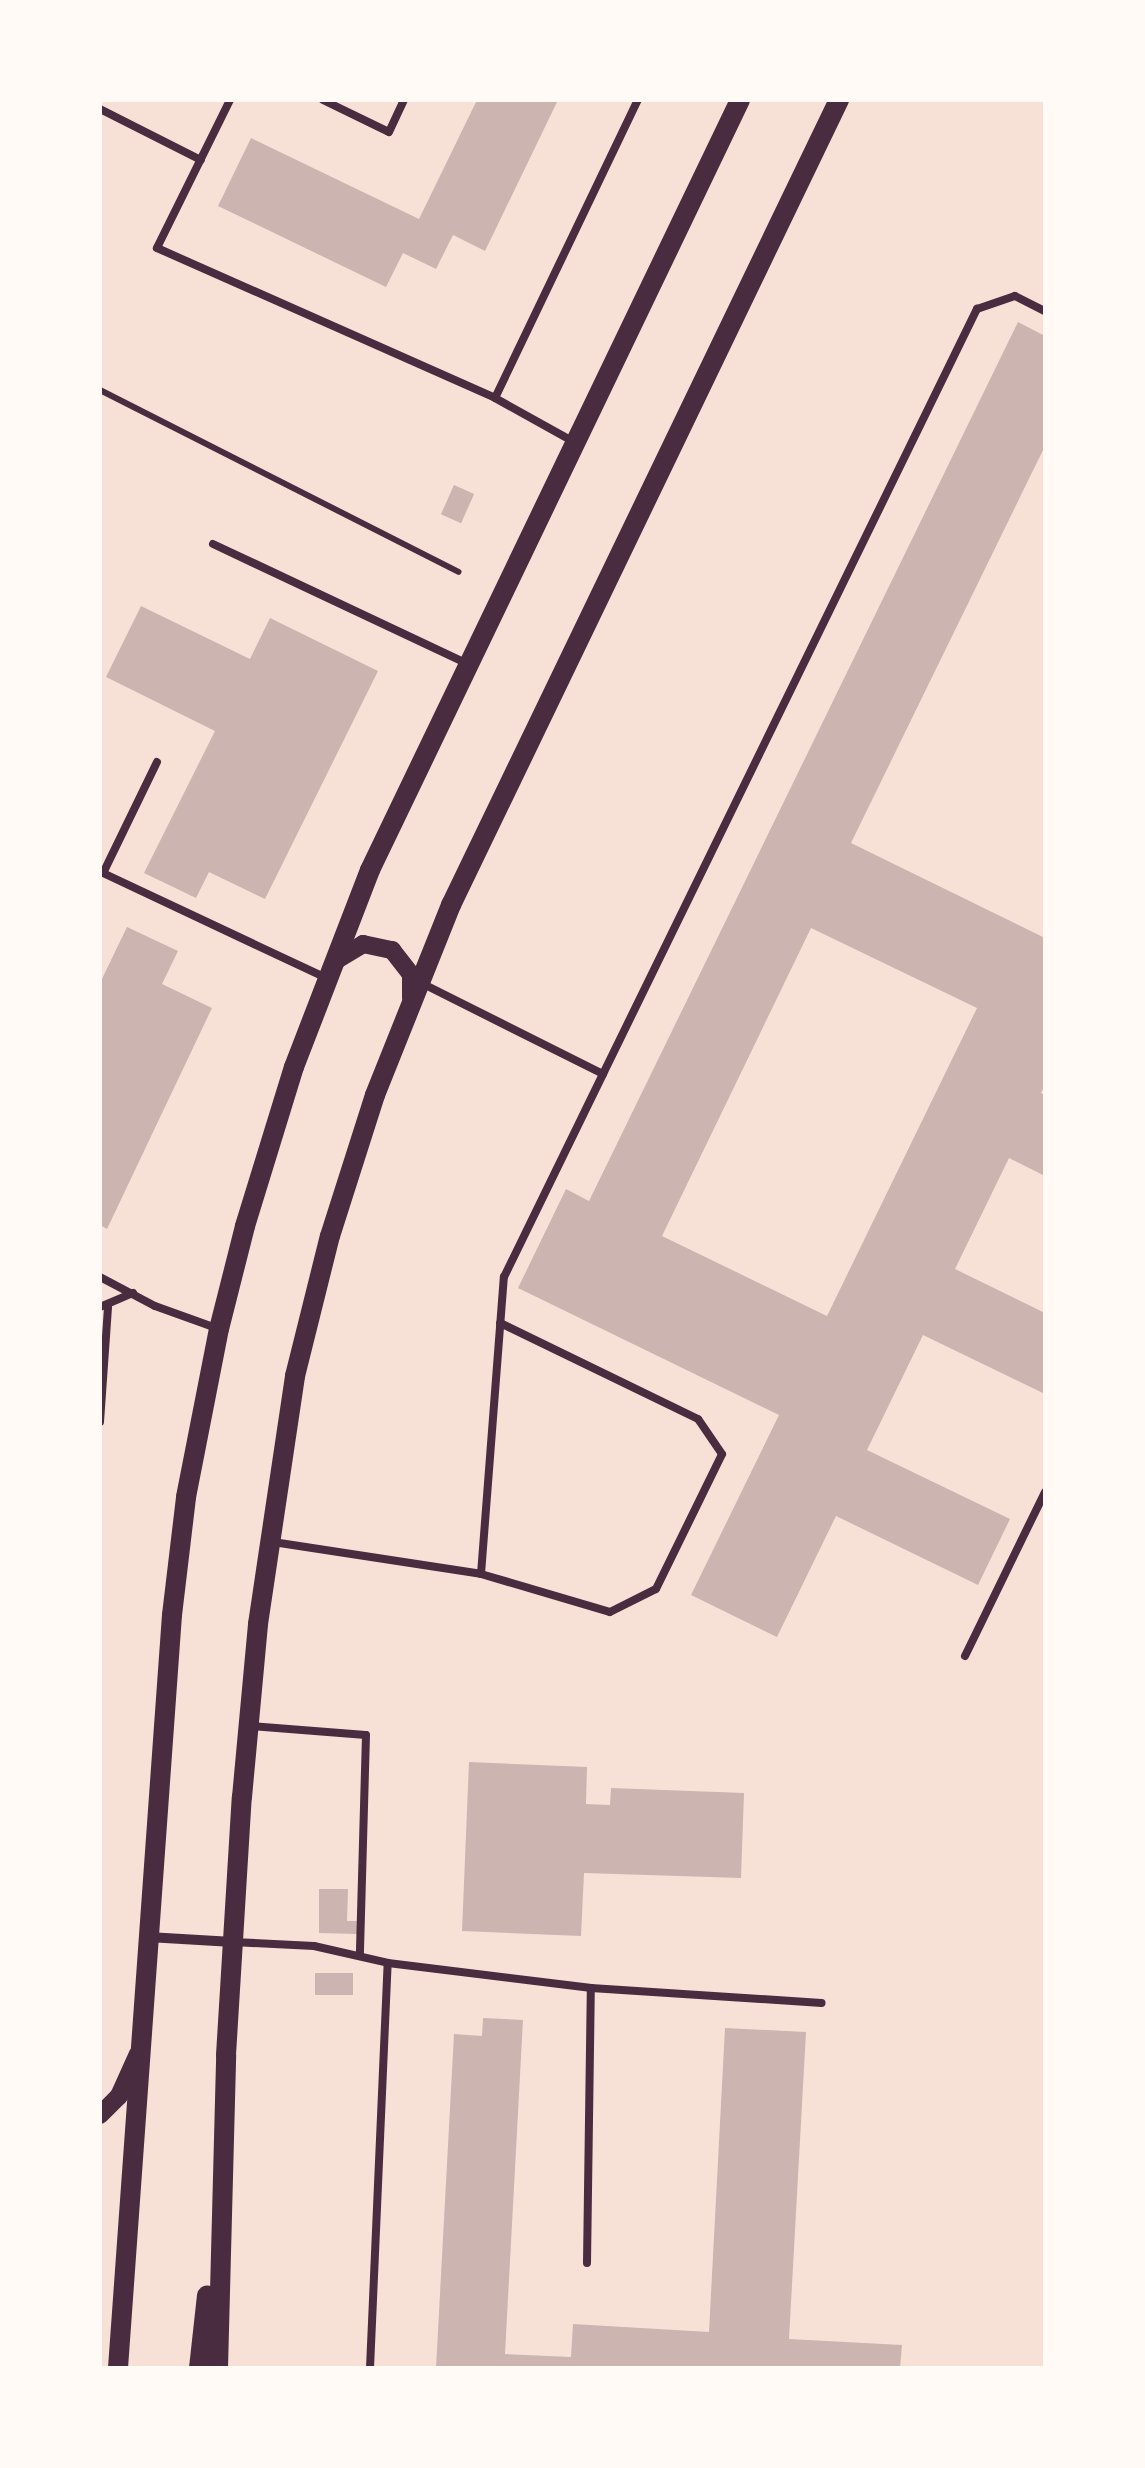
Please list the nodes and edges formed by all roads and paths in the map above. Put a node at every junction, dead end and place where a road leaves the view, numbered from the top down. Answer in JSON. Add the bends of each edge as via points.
{"nodes":[{"id":1,"x":230,"y":100,"type":"edge"},
{"id":2,"x":323,"y":100,"type":"edge"},
{"id":3,"x":404,"y":100,"type":"edge"},
{"id":4,"x":638,"y":100,"type":"edge"},
{"id":5,"x":740,"y":100,"type":"edge"},
{"id":6,"x":839,"y":100,"type":"edge"},
{"id":7,"x":100,"y":109,"type":"edge"},
{"id":8,"x":200,"y":160,"type":"junction"},
{"id":9,"x":1045,"y":311,"type":"edge"},
{"id":10,"x":100,"y":390,"type":"edge"},
{"id":11,"x":495,"y":398,"type":"junction"},
{"id":12,"x":574,"y":442,"type":"junction"},
{"id":13,"x":213,"y":544,"type":"dead end"},
{"id":14,"x":458,"y":572,"type":"dead end"},
{"id":15,"x":468,"y":664,"type":"junction"},
{"id":16,"x":157,"y":762,"type":"dead end"},
{"id":17,"x":327,"y":974,"type":"junction"},
{"id":18,"x":418,"y":982,"type":"junction"},
{"id":19,"x":410,"y":1003,"type":"junction"},
{"id":20,"x":603,"y":1074,"type":"junction"},
{"id":21,"x":100,"y":1277,"type":"edge"},
{"id":22,"x":133,"y":1293,"type":"junction"},
{"id":23,"x":104,"y":1307,"type":"edge"},
{"id":24,"x":500,"y":1323,"type":"junction"},
{"id":25,"x":219,"y":1329,"type":"junction"},
{"id":26,"x":100,"y":1422,"type":"edge"},
{"id":27,"x":1045,"y":1492,"type":"edge"},
{"id":28,"x":268,"y":1542,"type":"junction"},
{"id":29,"x":480,"y":1574,"type":"junction"},
{"id":30,"x":965,"y":1656,"type":"dead end"},
{"id":31,"x":248,"y":1726,"type":"junction"},
{"id":32,"x":148,"y":1937,"type":"junction"},
{"id":33,"x":233,"y":1942,"type":"junction"},
{"id":34,"x":360,"y":1955,"type":"junction"},
{"id":35,"x":388,"y":1963,"type":"junction"},
{"id":36,"x":591,"y":1988,"type":"junction"},
{"id":37,"x":822,"y":2003,"type":"dead end"},
{"id":38,"x":140,"y":2049,"type":"junction"},
{"id":39,"x":100,"y":2115,"type":"edge"},
{"id":40,"x":220,"y":2184,"type":"junction"},
{"id":41,"x":587,"y":2263,"type":"dead end"},
{"id":42,"x":118,"y":2368,"type":"edge"},
{"id":43,"x":199,"y":2368,"type":"edge"},
{"id":44,"x":218,"y":2368,"type":"edge"},
{"id":45,"x":370,"y":2368,"type":"edge"}],
"edges":[{"from":1,"to":8,"type":"lane"},
{"from":2,"to":3,"type":"lane","via":[[388,132]]},
{"from":4,"to":11,"type":"lane"},
{"from":5,"to":12,"type":"main road"},
{"from":6,"to":18,"type":"main road"},
{"from":7,"to":8,"type":"lane"},
{"from":8,"to":11,"type":"lane","via":[[157,248]]},
{"from":9,"to":20,"type":"lane","via":[[1015,296],[977,309]]},
{"from":10,"to":14,"type":"path"},
{"from":11,"to":12,"type":"lane"},
{"from":12,"to":15,"type":"main road"},
{"from":13,"to":15,"type":"lane"},
{"from":15,"to":17,"type":"main road"},
{"from":16,"to":17,"type":"lane","via":[[103,873]]},
{"from":17,"to":19,"type":"street","via":[[337,958],[363,944],[392,950],[411,974]]},
{"from":17,"to":25,"type":"main road","via":[[244,1226]]},
{"from":18,"to":19,"type":"main road"},
{"from":18,"to":20,"type":"lane"},
{"from":19,"to":28,"type":"main road","via":[[330,1236],[295,1376]]},
{"from":20,"to":24,"type":"lane","via":[[504,1278]]},
{"from":21,"to":22,"type":"lane"},
{"from":22,"to":23,"type":"lane"},
{"from":22,"to":25,"type":"lane"},
{"from":23,"to":26,"type":"lane"},
{"from":24,"to":29,"type":"lane"},
{"from":24,"to":29,"type":"lane","via":[[698,1418],[722,1454],[656,1589],[610,1612]]},
{"from":25,"to":32,"type":"main road","via":[[174,1595]]},
{"from":27,"to":30,"type":"lane"},
{"from":28,"to":29,"type":"lane"},
{"from":28,"to":31,"type":"main road"},
{"from":31,"to":33,"type":"main road"},
{"from":31,"to":34,"type":"lane","via":[[366,1735]]},
{"from":32,"to":33,"type":"street"},
{"from":32,"to":38,"type":"main road"},
{"from":33,"to":34,"type":"lane"},
{"from":33,"to":40,"type":"main road"},
{"from":34,"to":35,"type":"lane"},
{"from":35,"to":36,"type":"lane"},
{"from":35,"to":45,"type":"lane"},
{"from":36,"to":37,"type":"lane"},
{"from":36,"to":41,"type":"lane"},
{"from":38,"to":39,"type":"street","via":[[119,2096]]},
{"from":38,"to":42,"type":"main road"},
{"from":40,"to":43,"type":"main road"},
{"from":40,"to":44,"type":"main road"}]}
